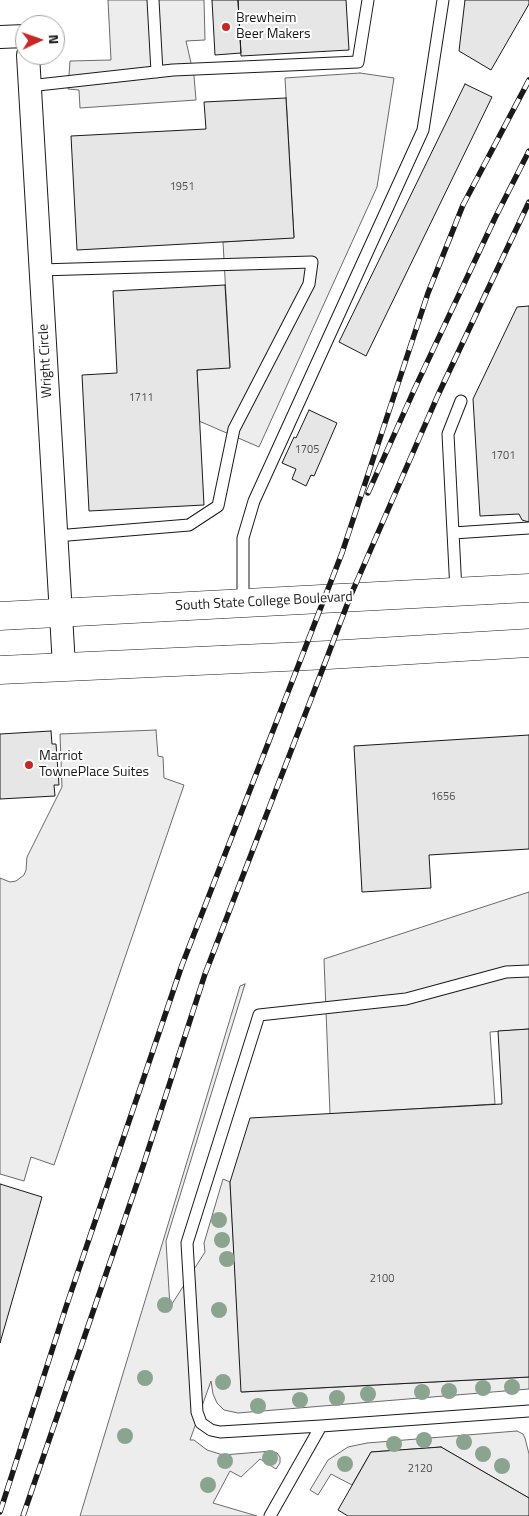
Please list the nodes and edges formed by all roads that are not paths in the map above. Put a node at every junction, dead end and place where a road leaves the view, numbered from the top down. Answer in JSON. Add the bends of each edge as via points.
{"nodes":[{"id":1,"x":153,"y":0,"type":"edge"},
{"id":2,"x":368,"y":0,"type":"edge"},
{"id":3,"x":443,"y":0,"type":"edge"},
{"id":4,"x":15,"y":36,"type":"edge"},
{"id":5,"x":0,"y":37,"type":"edge"},
{"id":6,"x":28,"y":65,"type":"edge"},
{"id":7,"x":157,"y":72,"type":"junction"},
{"id":8,"x":29,"y":86,"type":"junction"},
{"id":9,"x":40,"y":270,"type":"junction"},
{"id":10,"x":461,"y":401,"type":"dead end"},
{"id":11,"x":529,"y":528,"type":"edge"},
{"id":12,"x":453,"y":533,"type":"junction"},
{"id":13,"x":56,"y":536,"type":"junction"},
{"id":14,"x":529,"y":588,"type":"edge"},
{"id":15,"x":456,"y":592,"type":"junction"},
{"id":16,"x":243,"y":603,"type":"junction"},
{"id":17,"x":61,"y":613,"type":"junction"},
{"id":18,"x":0,"y":616,"type":"edge"},
{"id":19,"x":529,"y":643,"type":"edge"},
{"id":20,"x":64,"y":666,"type":"junction"},
{"id":21,"x":0,"y":670,"type":"edge"},
{"id":22,"x":529,"y":971,"type":"edge"},
{"id":23,"x":529,"y":1411,"type":"edge"},
{"id":24,"x":321,"y":1426,"type":"junction"},
{"id":25,"x":270,"y":1516,"type":"edge"}],
"edges":[{"from":1,"to":7,"type":"lane"},
{"from":2,"to":7,"type":"lane","via":[[358,62]]},
{"from":3,"to":16,"type":"lane","via":[[423,130],[254,501],[243,538]]},
{"from":4,"to":5,"type":"street"},
{"from":6,"to":8,"type":"street","name":"Wright Circle"},
{"from":7,"to":8,"type":"lane"},
{"from":8,"to":9,"type":"street","name":"Wright Circle"},
{"from":9,"to":13,"type":"street","name":"Wright Circle"},
{"from":9,"to":13,"type":"lane","via":[[312,262],[309,284],[234,429],[218,506],[189,525]]},
{"from":10,"to":12,"type":"lane","via":[[448,434]]},
{"from":11,"to":12,"type":"lane"},
{"from":12,"to":15,"type":"lane"},
{"from":13,"to":17,"type":"street","name":"Wright Circle"},
{"from":14,"to":15,"type":"main road","name":"South State College Boulevard"},
{"from":15,"to":16,"type":"main road","name":"South State College Boulevard"},
{"from":16,"to":17,"type":"main road","name":"South State College Boulevard"},
{"from":17,"to":18,"type":"main road","name":"South State College Boulevard"},
{"from":17,"to":20,"type":"street","name":"Wright Circle"},
{"from":19,"to":20,"type":"main road"},
{"from":20,"to":21,"type":"main road"},
{"from":22,"to":24,"type":"lane","via":[[506,972],[406,999],[259,1014],[187,1243],[197,1412],[201,1423],[220,1432]]},
{"from":23,"to":24,"type":"lane"},
{"from":24,"to":25,"type":"lane"}]}
